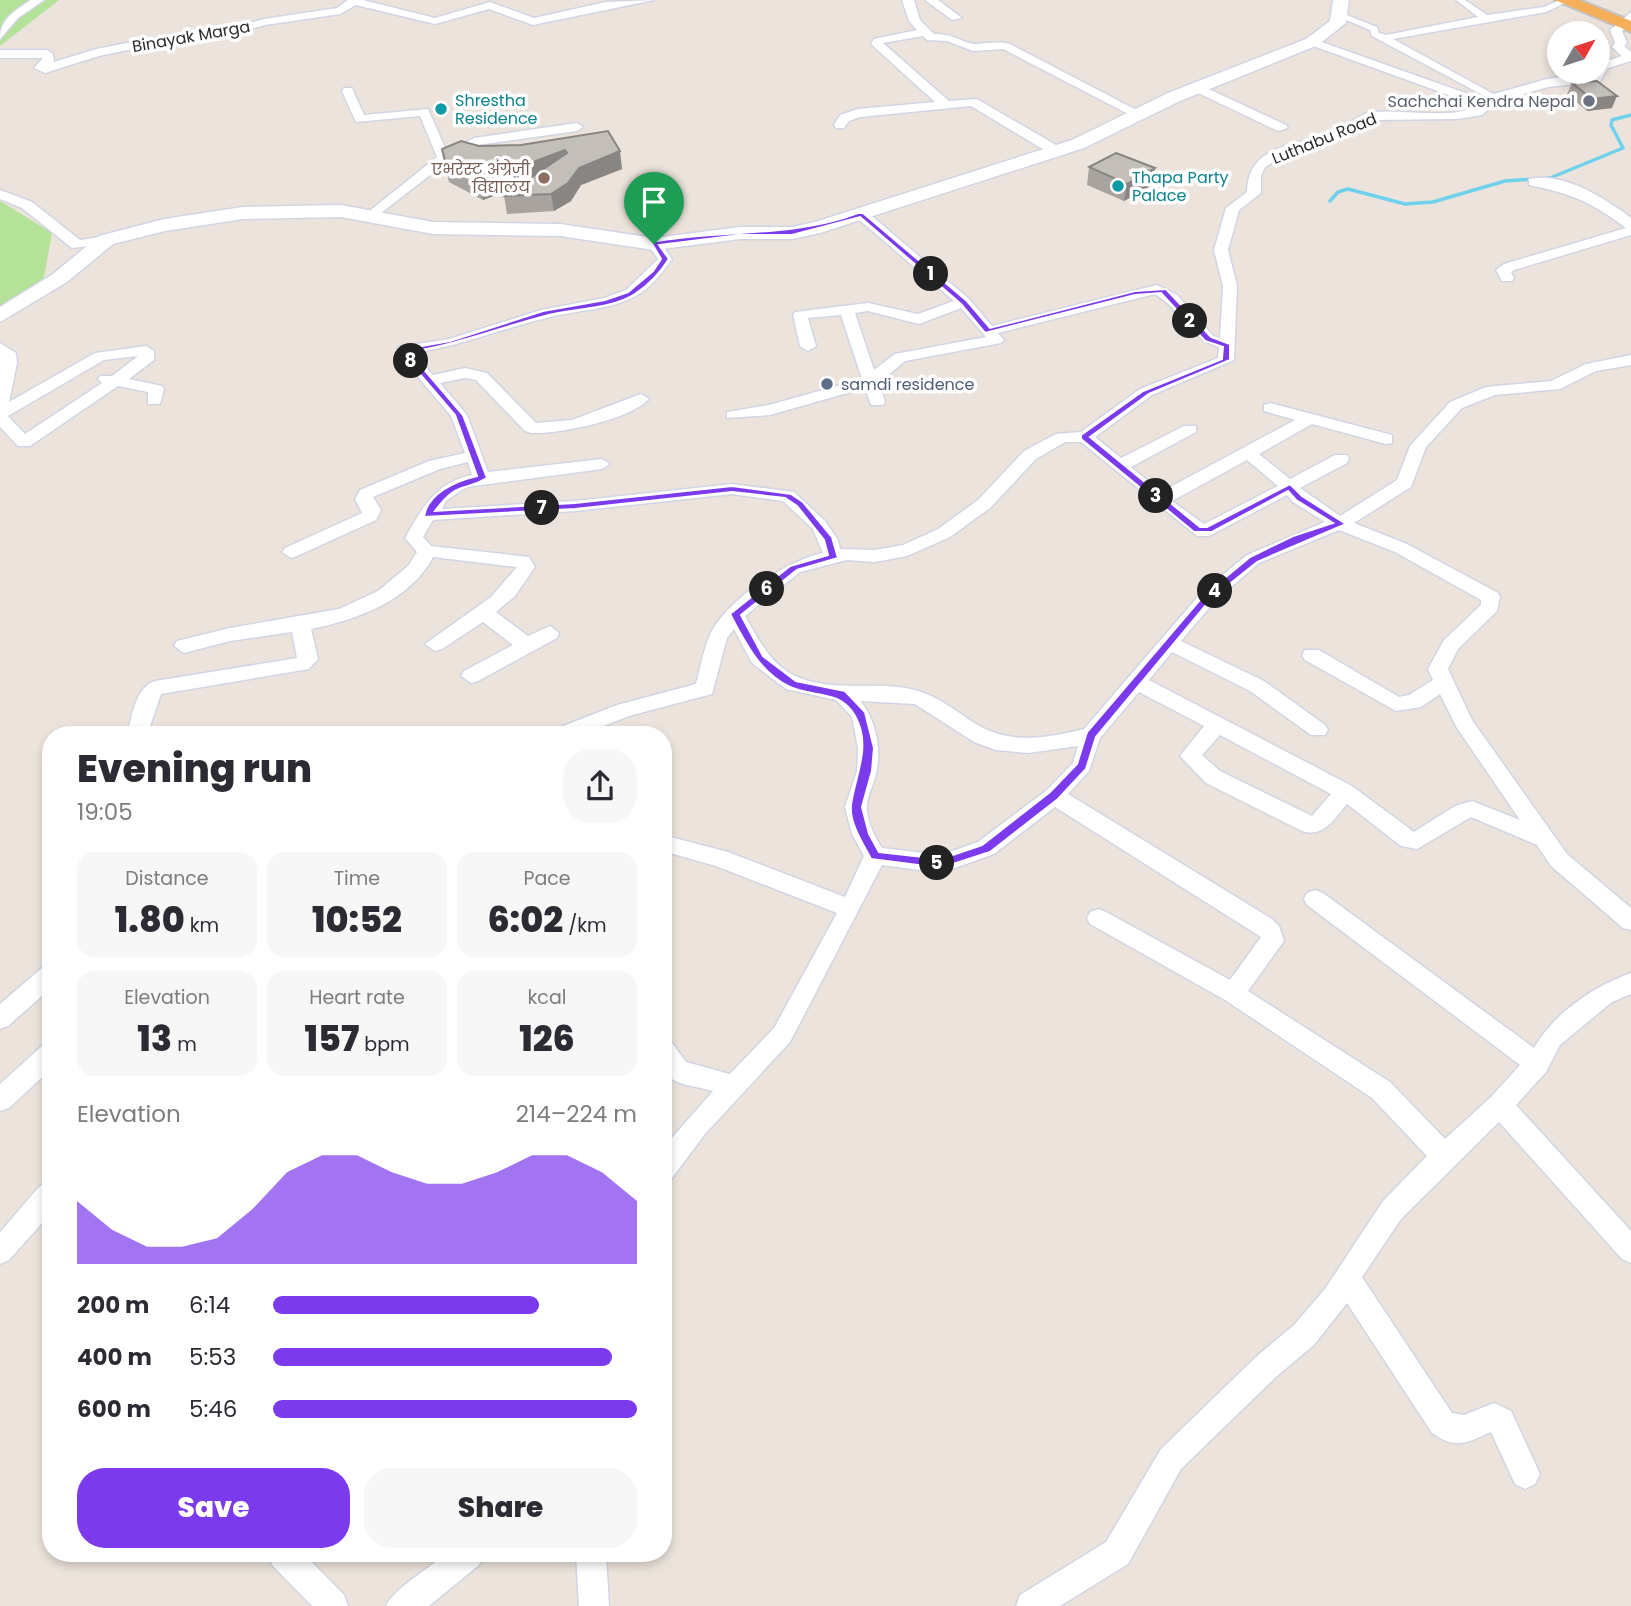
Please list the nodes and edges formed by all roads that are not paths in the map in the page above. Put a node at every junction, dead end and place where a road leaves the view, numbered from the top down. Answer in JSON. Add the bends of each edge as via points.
{"nodes":[{"id":1,"x":38,"y":0,"type":"edge"},
{"id":2,"x":648,"y":0,"type":"edge"},
{"id":3,"x":908,"y":0,"type":"edge"},
{"id":4,"x":931,"y":0,"type":"edge"},
{"id":5,"x":1460,"y":0,"type":"edge"},
{"id":6,"x":1564,"y":0,"type":"edge"},
{"id":7,"x":1578,"y":0,"type":"edge"},
{"id":8,"x":1341,"y":8,"type":"edge"},
{"id":9,"x":956,"y":18,"type":"dead end"},
{"id":10,"x":1485,"y":18,"type":"junction"},
{"id":11,"x":1628,"y":22,"type":"edge"},
{"id":12,"x":924,"y":32,"type":"junction"},
{"id":13,"x":0,"y":36,"type":"edge"},
{"id":14,"x":1384,"y":38,"type":"junction"},
{"id":15,"x":1312,"y":42,"type":"junction"},
{"id":16,"x":0,"y":54,"type":"edge"},
{"id":17,"x":1198,"y":88,"type":"junction"},
{"id":18,"x":348,"y":92,"type":"dead end"},
{"id":19,"x":1491,"y":102,"type":"junction"},
{"id":20,"x":945,"y":104,"type":"junction"},
{"id":21,"x":1140,"y":115,"type":"junction"},
{"id":22,"x":840,"y":125,"type":"dead end"},
{"id":23,"x":577,"y":127,"type":"dead end"},
{"id":24,"x":1282,"y":128,"type":"dead end"},
{"id":25,"x":1056,"y":151,"type":"junction"},
{"id":26,"x":444,"y":159,"type":"junction"},
{"id":27,"x":1534,"y":182,"type":"dead end"},
{"id":28,"x":0,"y":194,"type":"edge"},
{"id":29,"x":0,"y":201,"type":"edge"},
{"id":30,"x":27,"y":205,"type":"junction"},
{"id":31,"x":861,"y":214,"type":"junction"},
{"id":32,"x":372,"y":216,"type":"junction"},
{"id":33,"x":1631,"y":225,"type":"edge"},
{"id":34,"x":1631,"y":231,"type":"edge"},
{"id":35,"x":106,"y":240,"type":"junction"},
{"id":36,"x":654,"y":244,"type":"junction"},
{"id":37,"x":1507,"y":278,"type":"dead end"},
{"id":38,"x":964,"y":302,"type":"junction"},
{"id":39,"x":846,"y":310,"type":"junction"},
{"id":40,"x":0,"y":316,"type":"edge"},
{"id":41,"x":988,"y":331,"type":"junction"},
{"id":42,"x":1227,"y":345,"type":"junction"},
{"id":43,"x":808,"y":346,"type":"dead end"},
{"id":44,"x":0,"y":348,"type":"edge"},
{"id":45,"x":1631,"y":360,"type":"edge"},
{"id":46,"x":73,"y":371,"type":"junction"},
{"id":47,"x":114,"y":381,"type":"junction"},
{"id":48,"x":430,"y":381,"type":"junction"},
{"id":49,"x":870,"y":382,"type":"junction"},
{"id":50,"x":641,"y":399,"type":"dead end"},
{"id":51,"x":154,"y":401,"type":"dead end"},
{"id":52,"x":877,"y":402,"type":"dead end"},
{"id":53,"x":0,"y":405,"type":"edge"},
{"id":54,"x":1269,"y":408,"type":"dead end"},
{"id":55,"x":733,"y":415,"type":"dead end"},
{"id":56,"x":0,"y":416,"type":"edge"},
{"id":57,"x":1307,"y":420,"type":"junction"},
{"id":58,"x":1190,"y":429,"type":"dead end"},
{"id":59,"x":6,"y":435,"type":"edge"},
{"id":60,"x":1085,"y":437,"type":"junction"},
{"id":61,"x":1386,"y":439,"type":"dead end"},
{"id":62,"x":1248,"y":453,"type":"junction"},
{"id":63,"x":473,"y":456,"type":"junction"},
{"id":64,"x":1341,"y":458,"type":"dead end"},
{"id":65,"x":602,"y":464,"type":"dead end"},
{"id":66,"x":1119,"y":466,"type":"junction"},
{"id":67,"x":482,"y":478,"type":"junction"},
{"id":68,"x":1290,"y":487,"type":"junction"},
{"id":69,"x":1160,"y":500,"type":"junction"},
{"id":70,"x":428,"y":515,"type":"junction"},
{"id":71,"x":1341,"y":524,"type":"junction"},
{"id":72,"x":426,"y":551,"type":"junction"},
{"id":73,"x":290,"y":552,"type":"dead end"},
{"id":74,"x":833,"y":558,"type":"junction"},
{"id":75,"x":483,"y":612,"type":"junction"},
{"id":76,"x":735,"y":614,"type":"junction"},
{"id":77,"x":300,"y":624,"type":"junction"},
{"id":78,"x":550,"y":633,"type":"dead end"},
{"id":79,"x":1169,"y":643,"type":"junction"},
{"id":80,"x":435,"y":644,"type":"dead end"},
{"id":81,"x":527,"y":645,"type":"junction"},
{"id":82,"x":184,"y":646,"type":"dead end"},
{"id":83,"x":1312,"y":655,"type":"dead end"},
{"id":84,"x":471,"y":676,"type":"dead end"},
{"id":85,"x":1135,"y":681,"type":"junction"},
{"id":86,"x":1443,"y":683,"type":"junction"},
{"id":87,"x":842,"y":694,"type":"junction"},
{"id":88,"x":1217,"y":724,"type":"junction"},
{"id":89,"x":139,"y":726,"type":"edge"},
{"id":90,"x":606,"y":726,"type":"edge"},
{"id":91,"x":1318,"y":730,"type":"dead end"},
{"id":92,"x":1091,"y":735,"type":"junction"},
{"id":93,"x":1345,"y":792,"type":"junction"},
{"id":94,"x":1054,"y":796,"type":"junction"},
{"id":95,"x":1545,"y":839,"type":"junction"},
{"id":96,"x":672,"y":845,"type":"edge"},
{"id":97,"x":875,"y":856,"type":"junction"},
{"id":98,"x":1315,"y":899,"type":"dead end"},
{"id":99,"x":850,"y":909,"type":"junction"},
{"id":100,"x":1098,"y":918,"type":"dead end"},
{"id":101,"x":1631,"y":921,"type":"edge"},
{"id":102,"x":1631,"y":983,"type":"edge"},
{"id":103,"x":42,"y":985,"type":"edge"},
{"id":104,"x":1233,"y":993,"type":"junction"},
{"id":105,"x":0,"y":1019,"type":"edge"},
{"id":106,"x":42,"y":1061,"type":"edge"},
{"id":107,"x":672,"y":1063,"type":"edge"},
{"id":108,"x":1537,"y":1064,"type":"junction"},
{"id":109,"x":735,"y":1086,"type":"junction"},
{"id":110,"x":0,"y":1100,"type":"edge"},
{"id":111,"x":1500,"y":1105,"type":"junction"},
{"id":112,"x":1444,"y":1156,"type":"junction"},
{"id":113,"x":672,"y":1158,"type":"edge"},
{"id":114,"x":42,"y":1204,"type":"edge"},
{"id":115,"x":1631,"y":1250,"type":"edge"},
{"id":116,"x":0,"y":1251,"type":"edge"},
{"id":117,"x":1346,"y":1277,"type":"junction"},
{"id":118,"x":1525,"y":1474,"type":"dead end"},
{"id":119,"x":291,"y":1562,"type":"edge"},
{"id":120,"x":459,"y":1562,"type":"edge"},
{"id":121,"x":591,"y":1562,"type":"edge"},
{"id":122,"x":333,"y":1606,"type":"edge"},
{"id":123,"x":401,"y":1606,"type":"edge"},
{"id":124,"x":594,"y":1606,"type":"edge"},
{"id":125,"x":1031,"y":1606,"type":"edge"}],
"edges":[{"from":1,"to":13,"type":"street","via":[[14,16]]},
{"from":2,"to":16,"type":"street","name":"Binayak Marga","via":[[533,22],[490,5],[435,21],[354,1],[340,11],[225,33],[179,36],[45,69],[40,68],[50,60],[47,54]]},
{"from":3,"to":12,"type":"street"},
{"from":4,"to":9,"type":"street"},
{"from":5,"to":10,"type":"street"},
{"from":6,"to":10,"type":"street","via":[[1546,9]]},
{"from":6,"to":11,"type":"highway"},
{"from":7,"to":11,"type":"highway"},
{"from":8,"to":14,"type":"street"},
{"from":8,"to":15,"type":"main road","via":[[1334,29]]},
{"from":10,"to":14,"type":"street"},
{"from":11,"to":19,"type":"street","name":"Luthabu Road","via":[[1616,30],[1618,47],[1630,57],[1604,66],[1596,78],[1547,83]]},
{"from":12,"to":20,"type":"street","via":[[877,44]]},
{"from":12,"to":21,"type":"street","via":[[931,38],[949,37],[973,48],[1006,46]]},
{"from":14,"to":19,"type":"street"},
{"from":15,"to":17,"type":"main road"},
{"from":15,"to":19,"type":"street"},
{"from":17,"to":21,"type":"main road"},
{"from":17,"to":24,"type":"street"},
{"from":18,"to":26,"type":"street","via":[[360,119],[424,112]]},
{"from":19,"to":42,"type":"street","name":"Luthabu Road","via":[[1482,111],[1458,116],[1371,117],[1337,136],[1285,150],[1259,165],[1254,193],[1233,208],[1221,250],[1230,286]]},
{"from":20,"to":22,"type":"street","via":[[858,113],[844,118]]},
{"from":20,"to":25,"type":"street","via":[[973,102]]},
{"from":21,"to":25,"type":"main road"},
{"from":23,"to":26,"type":"street","via":[[474,142]]},
{"from":25,"to":31,"type":"main road"},
{"from":26,"to":32,"type":"street"},
{"from":27,"to":33,"type":"street","via":[[1553,184],[1605,205]]},
{"from":28,"to":30,"type":"street"},
{"from":29,"to":30,"type":"street"},
{"from":30,"to":35,"type":"street","via":[[77,245]]},
{"from":31,"to":36,"type":"main road","via":[[792,233],[740,233]]},
{"from":31,"to":38,"type":"street"},
{"from":32,"to":35,"type":"main road","via":[[341,211],[243,213],[164,225]]},
{"from":32,"to":36,"type":"main road","via":[[433,228],[560,230]]},
{"from":34,"to":37,"type":"street","via":[[1509,267],[1503,270]]},
{"from":35,"to":40,"type":"main road","via":[[60,278]]},
{"from":36,"to":48,"type":"street","via":[[665,259],[631,293],[533,316],[451,343],[403,350]]},
{"from":38,"to":39,"type":"street","via":[[919,319],[868,307]]},
{"from":38,"to":41,"type":"street"},
{"from":39,"to":43,"type":"street","via":[[800,315]]},
{"from":39,"to":49,"type":"street"},
{"from":41,"to":42,"type":"street","via":[[1157,289],[1172,298],[1208,339]]},
{"from":41,"to":49,"type":"street","via":[[996,340],[900,357]]},
{"from":42,"to":60,"type":"street","via":[[1226,360],[1146,392]]},
{"from":44,"to":53,"type":"street","via":[[8,354],[9,363]]},
{"from":45,"to":71,"type":"street","via":[[1592,367],[1554,386],[1492,390],[1456,405],[1418,446],[1405,483]]},
{"from":46,"to":47,"type":"street"},
{"from":46,"to":47,"type":"street","via":[[100,356],[146,351],[146,360]]},
{"from":46,"to":56,"type":"street"},
{"from":47,"to":51,"type":"street","via":[[156,389]]},
{"from":47,"to":59,"type":"street","via":[[24,442]]},
{"from":48,"to":50,"type":"street","via":[[465,373],[481,376],[531,428],[553,430]]},
{"from":48,"to":63,"type":"street","via":[[459,415]]},
{"from":49,"to":52,"type":"street"},
{"from":49,"to":55,"type":"street","via":[[770,410]]},
{"from":54,"to":57,"type":"street"},
{"from":56,"to":59,"type":"street"},
{"from":57,"to":61,"type":"street"},
{"from":57,"to":62,"type":"street"},
{"from":58,"to":66,"type":"street"},
{"from":60,"to":66,"type":"street"},
{"from":60,"to":74,"type":"street","via":[[1062,437],[1030,455],[984,504],[944,533],[907,550]]},
{"from":62,"to":68,"type":"street"},
{"from":62,"to":69,"type":"street"},
{"from":63,"to":67,"type":"street"},
{"from":63,"to":73,"type":"street","via":[[435,465],[366,494],[370,516]]},
{"from":64,"to":68,"type":"street"},
{"from":65,"to":67,"type":"street"},
{"from":66,"to":69,"type":"street"},
{"from":67,"to":70,"type":"street","via":[[444,492]]},
{"from":68,"to":69,"type":"street","via":[[1203,532]]},
{"from":68,"to":71,"type":"street","via":[[1299,498]]},
{"from":70,"to":72,"type":"street","via":[[414,538]]},
{"from":70,"to":74,"type":"street","via":[[575,506],[732,489],[788,496],[819,525]]},
{"from":71,"to":79,"type":"street","via":[[1253,559],[1208,597]]},
{"from":71,"to":86,"type":"street","via":[[1401,548],[1491,597],[1490,607],[1451,645],[1438,669]]},
{"from":72,"to":75,"type":"street","via":[[523,561],[526,568],[521,577]]},
{"from":72,"to":77,"type":"street","via":[[424,562],[385,597],[360,611]]},
{"from":74,"to":76,"type":"street","via":[[794,568]]},
{"from":75,"to":80,"type":"street"},
{"from":75,"to":81,"type":"street"},
{"from":76,"to":87,"type":"street","via":[[759,659],[793,684]]},
{"from":76,"to":90,"type":"street","via":[[718,637],[705,690]]},
{"from":77,"to":82,"type":"street"},
{"from":77,"to":89,"type":"street","via":[[308,659],[302,664],[155,688]]},
{"from":78,"to":81,"type":"street"},
{"from":79,"to":85,"type":"street"},
{"from":79,"to":91,"type":"street","via":[[1257,686]]},
{"from":81,"to":84,"type":"street"},
{"from":83,"to":86,"type":"street","via":[[1396,704],[1414,702]]},
{"from":85,"to":88,"type":"street"},
{"from":85,"to":92,"type":"street"},
{"from":86,"to":95,"type":"street","via":[[1464,723]]},
{"from":87,"to":92,"type":"street","via":[[921,699],[969,730],[1013,746],[1049,746]]},
{"from":87,"to":97,"type":"street","via":[[861,715],[868,748],[867,771],[856,807]]},
{"from":88,"to":93,"type":"street"},
{"from":88,"to":93,"type":"street","via":[[1189,756],[1213,777],[1310,825],[1318,824]]},
{"from":92,"to":94,"type":"street","via":[[1082,766]]},
{"from":93,"to":95,"type":"street","via":[[1409,840],[1418,841],[1472,809]]},
{"from":94,"to":97,"type":"street","via":[[986,848],[941,864]]},
{"from":94,"to":104,"type":"street","via":[[1271,933],[1273,941]]},
{"from":95,"to":101,"type":"street","via":[[1559,860]]},
{"from":96,"to":99,"type":"street","via":[[720,858]]},
{"from":97,"to":99,"type":"street"},
{"from":98,"to":108,"type":"street"},
{"from":99,"to":109,"type":"street","via":[[782,1035],[768,1045]]},
{"from":100,"to":104,"type":"street"},
{"from":102,"to":108,"type":"street","via":[[1581,1012],[1552,1038]]},
{"from":103,"to":105,"type":"street"},
{"from":104,"to":112,"type":"street","via":[[1381,1090]]},
{"from":106,"to":110,"type":"street"},
{"from":107,"to":109,"type":"street","via":[[678,1071]]},
{"from":108,"to":111,"type":"street"},
{"from":109,"to":113,"type":"street","via":[[705,1113]]},
{"from":111,"to":112,"type":"street"},
{"from":111,"to":115,"type":"street"},
{"from":112,"to":117,"type":"street","via":[[1392,1210]]},
{"from":114,"to":116,"type":"street"},
{"from":117,"to":118,"type":"street","via":[[1442,1423],[1452,1430],[1494,1417],[1501,1421]]},
{"from":117,"to":125,"type":"street","via":[[1304,1335],[1171,1459],[1117,1552]]},
{"from":119,"to":122,"type":"street"},
{"from":120,"to":123,"type":"street"},
{"from":121,"to":124,"type":"street"}]}
